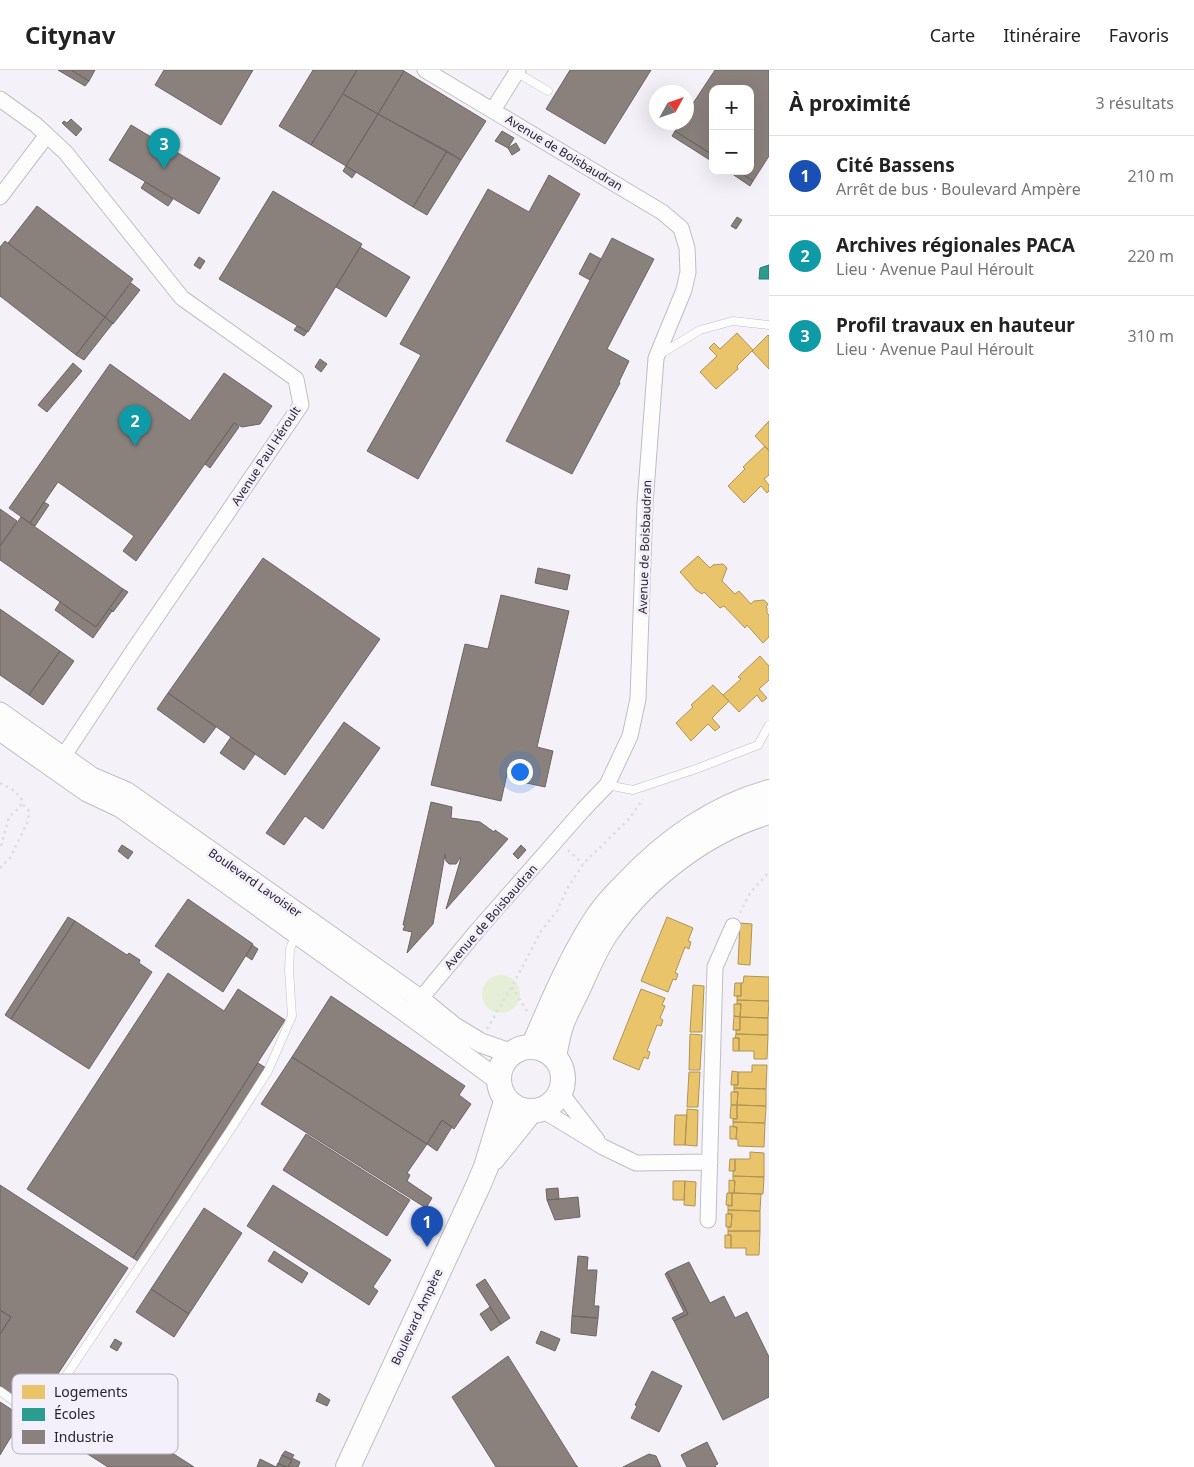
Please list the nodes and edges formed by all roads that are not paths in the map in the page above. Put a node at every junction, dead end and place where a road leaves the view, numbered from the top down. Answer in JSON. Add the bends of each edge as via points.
{"nodes":[{"id":1,"x":425,"y":70,"type":"edge"},
{"id":2,"x":517,"y":71,"type":"edge"},
{"id":3,"x":548,"y":91,"type":"dead end"},
{"id":4,"x":0,"y":99,"type":"edge"},
{"id":5,"x":494,"y":110,"type":"junction"},
{"id":6,"x":47,"y":135,"type":"junction"},
{"id":7,"x":0,"y":197,"type":"edge"},
{"id":8,"x":769,"y":325,"type":"edge"},
{"id":9,"x":657,"y":356,"type":"junction"},
{"id":10,"x":0,"y":712,"type":"edge"},
{"id":11,"x":769,"y":724,"type":"edge"},
{"id":12,"x":0,"y":731,"type":"edge"},
{"id":13,"x":59,"y":763,"type":"junction"},
{"id":14,"x":607,"y":785,"type":"junction"},
{"id":15,"x":767,"y":803,"type":"edge"},
{"id":16,"x":733,"y":926,"type":"road end"},
{"id":17,"x":296,"y":933,"type":"junction"},
{"id":18,"x":414,"y":1007,"type":"junction"},
{"id":19,"x":533,"y":1047,"type":"junction"},
{"id":20,"x":510,"y":1053,"type":"junction"},
{"id":21,"x":554,"y":1057,"type":"junction"},
{"id":22,"x":502,"y":1091,"type":"junction"},
{"id":23,"x":560,"y":1093,"type":"junction"},
{"id":24,"x":536,"y":1111,"type":"junction"},
{"id":25,"x":603,"y":1147,"type":"junction"},
{"id":26,"x":710,"y":1162,"type":"junction"},
{"id":27,"x":486,"y":1167,"type":"junction"},
{"id":28,"x":708,"y":1220,"type":"dead end"},
{"id":29,"x":67,"y":1374,"type":"edge"},
{"id":30,"x":0,"y":1391,"type":"edge"},
{"id":31,"x":12,"y":1400,"type":"edge"},
{"id":32,"x":348,"y":1467,"type":"edge"}],
"edges":[{"from":1,"to":5,"type":"street","name":"Avenue de Boisbaudran"},
{"from":2,"to":3,"type":"lane"},
{"from":2,"to":5,"type":"street","name":"Avenue de Boisbaudran"},
{"from":4,"to":6,"type":"street","name":"Avenue Paul Héroult"},
{"from":5,"to":9,"type":"street","name":"Avenue de Boisbaudran","via":[[662,212],[681,228],[687,248],[688,272]]},
{"from":6,"to":7,"type":"street"},
{"from":6,"to":13,"type":"street","name":"Avenue Paul Héroult","via":[[66,153],[182,298],[296,379],[301,405]]},
{"from":8,"to":9,"type":"lane","via":[[733,321],[700,330]]},
{"from":9,"to":14,"type":"street","name":"Avenue de Boisbaudran","via":[[646,504],[638,699],[630,736]]},
{"from":10,"to":13,"type":"street","name":"Boulevard Lavoisier"},
{"from":11,"to":14,"type":"lane","via":[[758,744],[696,769],[632,790]]},
{"from":12,"to":13,"type":"street","name":"Boulevard Lavoisier"},
{"from":13,"to":17,"type":"street","name":"Boulevard Lavoisier","via":[[87,792],[121,808]]},
{"from":13,"to":18,"type":"street","name":"Boulevard Lavoisier","via":[[127,792]]},
{"from":14,"to":18,"type":"street","name":"Avenue de Boisbaudran"},
{"from":15,"to":19,"type":"main road","via":[[735,805],[700,822],[638,870],[594,923]]},
{"from":15,"to":21,"type":"main road","via":[[669,866],[626,907],[592,958],[562,1024]]},
{"from":16,"to":26,"type":"street","via":[[715,967]]},
{"from":17,"to":18,"type":"street","name":"Boulevard Lavoisier"},
{"from":17,"to":29,"type":"lane","via":[[290,950],[289,970],[292,1016],[268,1070]]},
{"from":18,"to":20,"type":"street","name":"Boulevard Lavoisier","via":[[480,1042]]},
{"from":18,"to":22,"type":"street","name":"Boulevard Lavoisier"},
{"from":19,"to":20,"type":"main road"},
{"from":19,"to":21,"type":"main road"},
{"from":20,"to":22,"type":"main road","via":[[501,1065]]},
{"from":21,"to":23,"type":"main road","via":[[561,1068],[563,1080]]},
{"from":22,"to":24,"type":"main road","via":[[517,1109]]},
{"from":22,"to":27,"type":"main road","name":"Boulevard Ampère"},
{"from":23,"to":24,"type":"main road","via":[[553,1103]]},
{"from":23,"to":25,"type":"street"},
{"from":24,"to":25,"type":"street"},
{"from":24,"to":27,"type":"main road","name":"Boulevard Ampère"},
{"from":25,"to":26,"type":"street","via":[[636,1163]]},
{"from":26,"to":28,"type":"street"},
{"from":27,"to":32,"type":"main road","name":"Boulevard Ampère"},
{"from":30,"to":31,"type":"lane"}]}
